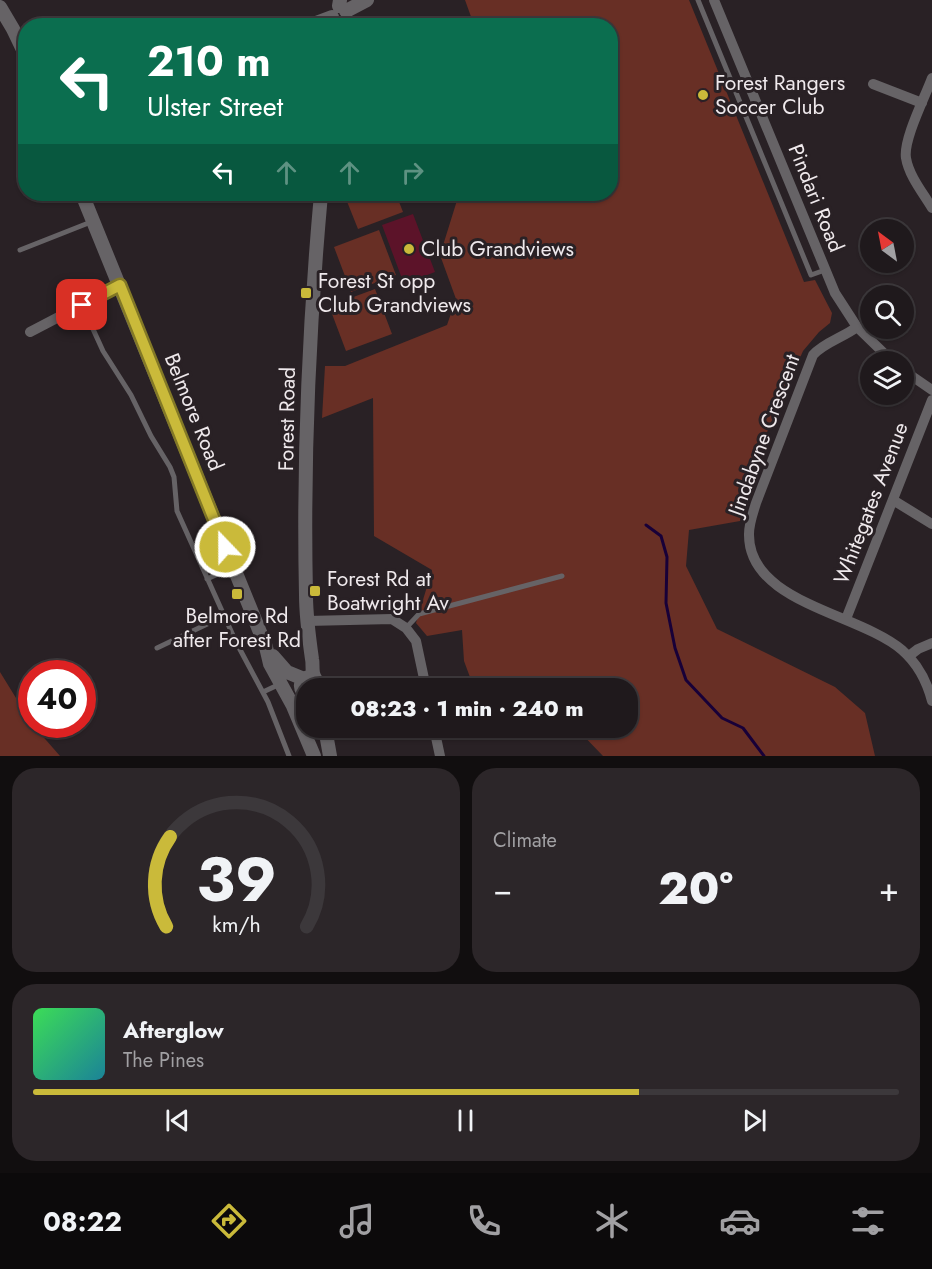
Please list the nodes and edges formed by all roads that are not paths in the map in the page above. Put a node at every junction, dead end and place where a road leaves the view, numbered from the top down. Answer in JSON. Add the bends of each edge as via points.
{"nodes":[{"id":1,"x":367,"y":0,"type":"edge"},
{"id":2,"x":698,"y":0,"type":"edge"},
{"id":3,"x":714,"y":0,"type":"edge"},
{"id":4,"x":0,"y":7,"type":"edge"},
{"id":5,"x":338,"y":13,"type":"edge"},
{"id":6,"x":18,"y":39,"type":"edge"},
{"id":7,"x":932,"y":78,"type":"edge"},
{"id":8,"x":873,"y":84,"type":"dead end"},
{"id":9,"x":927,"y":99,"type":"edge"},
{"id":10,"x":85,"y":201,"type":"edge"},
{"id":11,"x":320,"y":201,"type":"edge"},
{"id":12,"x":932,"y":208,"type":"edge"},
{"id":13,"x":94,"y":221,"type":"junction"},
{"id":14,"x":20,"y":250,"type":"dead end"},
{"id":15,"x":825,"y":270,"type":"junction"},
{"id":16,"x":120,"y":285,"type":"junction"},
{"id":17,"x":82,"y":305,"type":"junction"},
{"id":18,"x":857,"y":327,"type":"junction"},
{"id":19,"x":30,"y":332,"type":"dead end"},
{"id":20,"x":882,"y":351,"type":"edge"},
{"id":21,"x":914,"y":376,"type":"edge"},
{"id":22,"x":930,"y":385,"type":"edge"},
{"id":23,"x":932,"y":400,"type":"edge"},
{"id":24,"x":893,"y":500,"type":"junction"},
{"id":25,"x":932,"y":524,"type":"edge"},
{"id":26,"x":234,"y":566,"type":"junction"},
{"id":27,"x":562,"y":576,"type":"dead end"},
{"id":28,"x":207,"y":579,"type":"junction"},
{"id":29,"x":224,"y":616,"type":"junction"},
{"id":30,"x":846,"y":619,"type":"junction"},
{"id":31,"x":307,"y":621,"type":"junction"},
{"id":32,"x":406,"y":628,"type":"junction"},
{"id":33,"x":932,"y":643,"type":"edge"},
{"id":34,"x":266,"y":647,"type":"junction"},
{"id":35,"x":157,"y":648,"type":"dead end"},
{"id":36,"x":909,"y":656,"type":"junction"},
{"id":37,"x":297,"y":678,"type":"edge"},
{"id":38,"x":309,"y":678,"type":"edge"},
{"id":39,"x":424,"y":678,"type":"edge"},
{"id":40,"x":284,"y":688,"type":"junction"},
{"id":41,"x":296,"y":689,"type":"edge"},
{"id":42,"x":262,"y":692,"type":"junction"},
{"id":43,"x":932,"y":701,"type":"edge"},
{"id":44,"x":327,"y":738,"type":"edge"},
{"id":45,"x":436,"y":738,"type":"edge"},
{"id":46,"x":288,"y":756,"type":"edge"},
{"id":47,"x":314,"y":756,"type":"edge"},
{"id":48,"x":330,"y":756,"type":"edge"},
{"id":49,"x":440,"y":756,"type":"edge"}],
"edges":[{"from":1,"to":5,"type":"street"},
{"from":2,"to":15,"type":"lane","via":[[811,275]]},
{"from":3,"to":15,"type":"street","name":"Pindari Road"},
{"from":4,"to":6,"type":"street"},
{"from":7,"to":9,"type":"street"},
{"from":8,"to":9,"type":"street"},
{"from":9,"to":12,"type":"street","via":[[902,156]]},
{"from":10,"to":13,"type":"street","name":"Belmore Road"},
{"from":11,"to":31,"type":"street","name":"Forest Road","via":[[309,379]]},
{"from":13,"to":14,"type":"lane"},
{"from":13,"to":16,"type":"street","name":"Belmore Road"},
{"from":15,"to":18,"type":"street","name":"Pindari Road"},
{"from":16,"to":17,"type":"street"},
{"from":16,"to":26,"type":"street","name":"Belmore Road"},
{"from":17,"to":19,"type":"street"},
{"from":17,"to":28,"type":"lane","via":[[103,351],[171,467],[177,511]]},
{"from":18,"to":20,"type":"street","name":"Pindari Road"},
{"from":18,"to":30,"type":"street","name":"Jindabyne Crescent","via":[[813,355],[760,491],[748,535],[756,564],[773,584]]},
{"from":21,"to":22,"type":"street"},
{"from":23,"to":24,"type":"street","name":"Whitegates Avenue"},
{"from":24,"to":25,"type":"street"},
{"from":24,"to":30,"type":"street","name":"Whitegates Avenue"},
{"from":26,"to":28,"type":"lane"},
{"from":26,"to":34,"type":"street","name":"Belmore Road"},
{"from":27,"to":32,"type":"lane","via":[[419,615]]},
{"from":28,"to":29,"type":"lane"},
{"from":29,"to":35,"type":"lane"},
{"from":29,"to":42,"type":"lane"},
{"from":30,"to":36,"type":"street","name":"Jindabyne Crescent"},
{"from":31,"to":32,"type":"street","via":[[392,619]]},
{"from":31,"to":38,"type":"street","name":"Forest Road"},
{"from":32,"to":39,"type":"street","via":[[416,640]]},
{"from":33,"to":36,"type":"street"},
{"from":34,"to":37,"type":"street","name":"Belmore Road"},
{"from":34,"to":40,"type":"street","name":"Belmore Road","via":[[270,664]]},
{"from":36,"to":43,"type":"street","name":"Jindabyne Crescent"},
{"from":40,"to":41,"type":"street"},
{"from":40,"to":42,"type":"lane"},
{"from":40,"to":47,"type":"street","name":"Belmore Road"},
{"from":42,"to":46,"type":"lane"},
{"from":44,"to":48,"type":"street"},
{"from":45,"to":49,"type":"street"}]}
